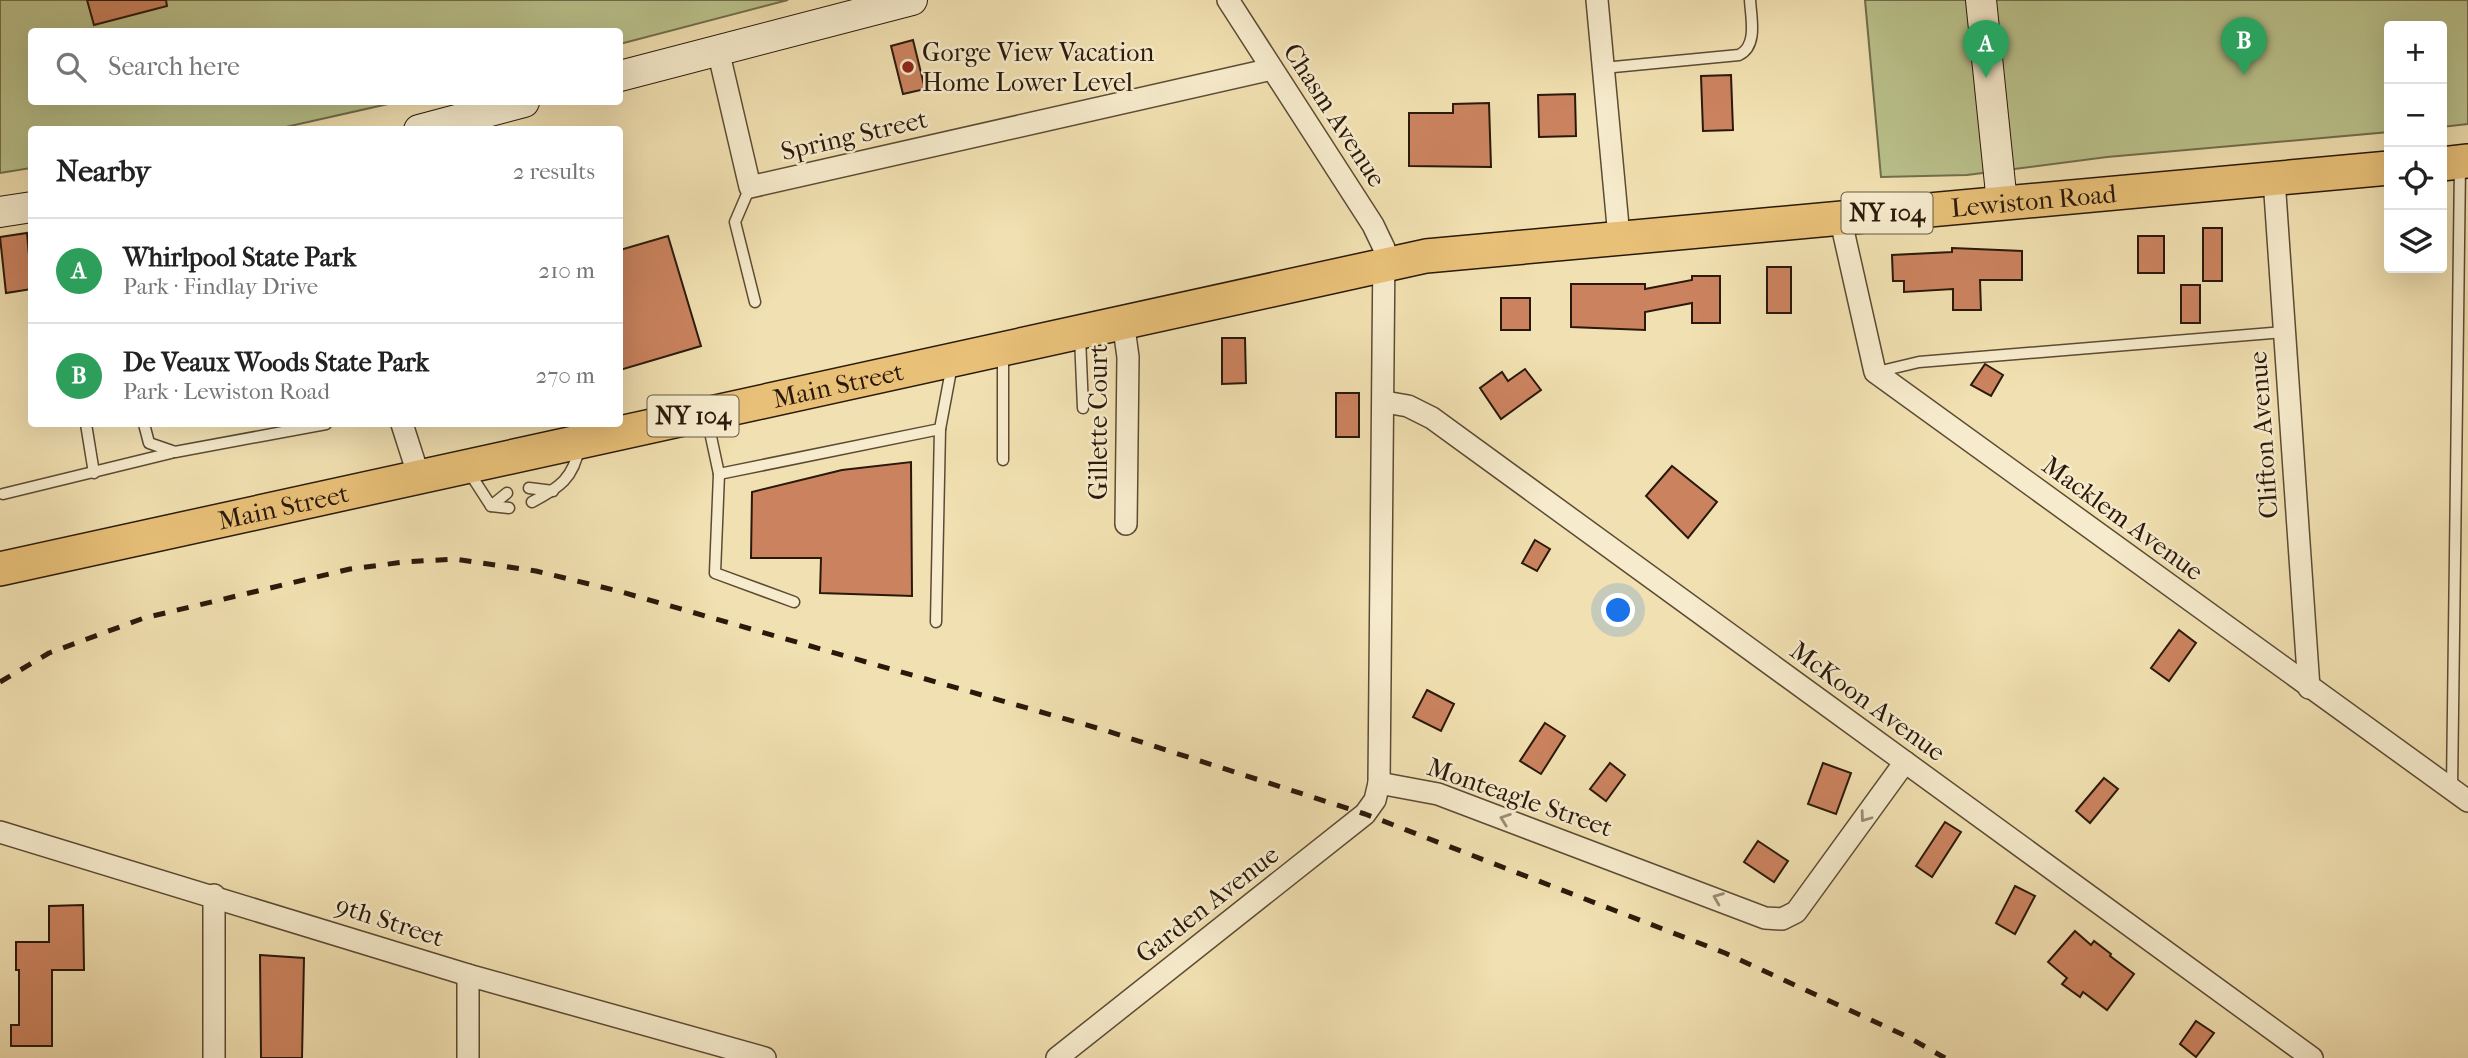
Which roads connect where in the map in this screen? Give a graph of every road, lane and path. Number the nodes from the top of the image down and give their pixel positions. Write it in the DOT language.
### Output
graph roads {
  1 [pos="912,0"];
  2 [pos="1228,0"];
  3 [pos="1597,0"];
  4 [pos="1750,0"];
  5 [pos="1981,0"];
  6 [pos="718,50"];
  7 [pos="1604,68"];
  8 [pos="1272,69"];
  9 [pos="623,75"];
  10 [pos="513,105"];
  11 [pos="434,126"];
  12 [pos="2457,162"];
  13 [pos="2384,168"];
  14 [pos="2274,179"];
  15 [pos="750,187"];
  16 [pos="2002,203"];
  17 [pos="28,208"];
  18 [pos="0,212"];
  19 [pos="1840,217"];
  20 [pos="1619,237"];
  21 [pos="1386,263"];
  22 [pos="755,302"];
  23 [pos="1123,321"];
  24 [pos="1080,330"];
  25 [pos="2284,332"];
  26 [pos="1003,347"];
  27 [pos="953,358"];
  28 [pos="1875,372"];
  29 [pos="1385,402"];
  30 [pos="1083,408"];
  31 [pos="706,413"];
  32 [pos="86,427"];
  33 [pos="145,427"];
  34 [pos="310,427"];
  35 [pos="403,427"];
  36 [pos="940,429"];
  37 [pos="580,441"];
  38 [pos="175,452"];
  39 [pos="1003,460"];
  40 [pos="466,467"];
  41 [pos="94,473"];
  42 [pos="719,474"];
  43 [pos="419,477"];
  44 [pos="529,488"];
  45 [pos="553,491"];
  46 [pos="507,493"];
  47 [pos="3,494"];
  48 [pos="532,502"];
  49 [pos="491,506"];
  50 [pos="509,508"];
  51 [pos="1126,524"];
  52 [pos="0,569"];
  53 [pos="794,603"];
  54 [pos="936,622"];
  55 [pos="2309,688"];
  56 [pos="1905,762"];
  57 [pos="1379,783"];
  58 [pos="2463,796"];
  59 [pos="0,832"];
  60 [pos="214,895"];
  61 [pos="468,975"];
  62 [pos="715,1051"];
  63 [pos="214,1058"];
  64 [pos="468,1058"];
  65 [pos="765,1058"];
  66 [pos="1057,1058"];
  67 [pos="2312,1058"];
  1 -- 6 [label="street"];
  2 -- 8 [label="street, Chasm Avenue"];
  3 -- 7 [label="street"];
  4 -- 7 [label="lane"];
  5 -- 16 [label="street"];
  6 -- 9 [label="street"];
  6 -- 15 [label="street, Spring Street"];
  7 -- 20 [label="street"];
  8 -- 15 [label="street, Spring Street"];
  8 -- 21 [label="street, Chasm Avenue"];
  10 -- 11 [label="street"];
  12 -- 58 [label="lane"];
  13 -- 14 [label="main road, Lewiston Road / NY 104"];
  14 -- 16 [label="main road, Lewiston Road / NY 104"];
  14 -- 25 [label="street, Clifton Avenue"];
  15 -- 22 [label="lane"];
  16 -- 19 [label="main road, Lewiston Road / NY 104"];
  17 -- 18 [label="street"];
  19 -- 20 [label="main road, Lewiston Road / NY 104"];
  19 -- 28 [label="street"];
  20 -- 21 [label="main road, Lewiston Road / NY 104"];
  21 -- 23 [label="main road, Main Street / NY 104"];
  21 -- 29 [label="street"];
  23 -- 24 [label="main road, Main Street / NY 104"];
  23 -- 51 [label="street, Gillette Court"];
  24 -- 26 [label="main road, Main Street / NY 104"];
  24 -- 30 [label="lane"];
  25 -- 28 [label="lane"];
  25 -- 55 [label="street, Clifton Avenue"];
  26 -- 27 [label="main road, Main Street / NY 104"];
  26 -- 39 [label="lane"];
  27 -- 31 [label="main road, Main Street / NY 104"];
  27 -- 36 [label="lane"];
  28 -- 55 [label="street, Macklem Avenue"];
  29 -- 56 [label="street, McKoon Avenue"];
  29 -- 57 [label="street"];
  31 -- 37 [label="main road, Main Street / NY 104"];
  31 -- 42 [label="lane"];
  32 -- 41 [label="lane"];
  33 -- 38 [label="lane"];
  34 -- 38 [label="lane"];
  35 -- 43 [label="street"];
  36 -- 42 [label="lane"];
  36 -- 54 [label="lane"];
  37 -- 40 [label="main road, Main Street / NY 104"];
  37 -- 45 [label="lane"];
  38 -- 41 [label="lane"];
  40 -- 43 [label="main road, Main Street / NY 104"];
  40 -- 49 [label="lane"];
  41 -- 47 [label="lane"];
  42 -- 53 [label="lane"];
  43 -- 52 [label="main road, Main Street / NY 104"];
  44 -- 45 [label="lane"];
  45 -- 48 [label="lane"];
  46 -- 49 [label="lane"];
  49 -- 50 [label="lane"];
  55 -- 58 [label="street, Macklem Avenue"];
  56 -- 57 [label="street, Monteagle Street, one-way"];
  56 -- 67 [label="street, McKoon Avenue"];
  57 -- 66 [label="street, Garden Avenue"];
  59 -- 60 [label="street, 9th Street"];
  60 -- 61 [label="street, 9th Street"];
  60 -- 63 [label="street"];
  61 -- 62 [label="street, 9th Street"];
  61 -- 64 [label="street"];
  62 -- 65 [label="street, 9th Street"];
}
